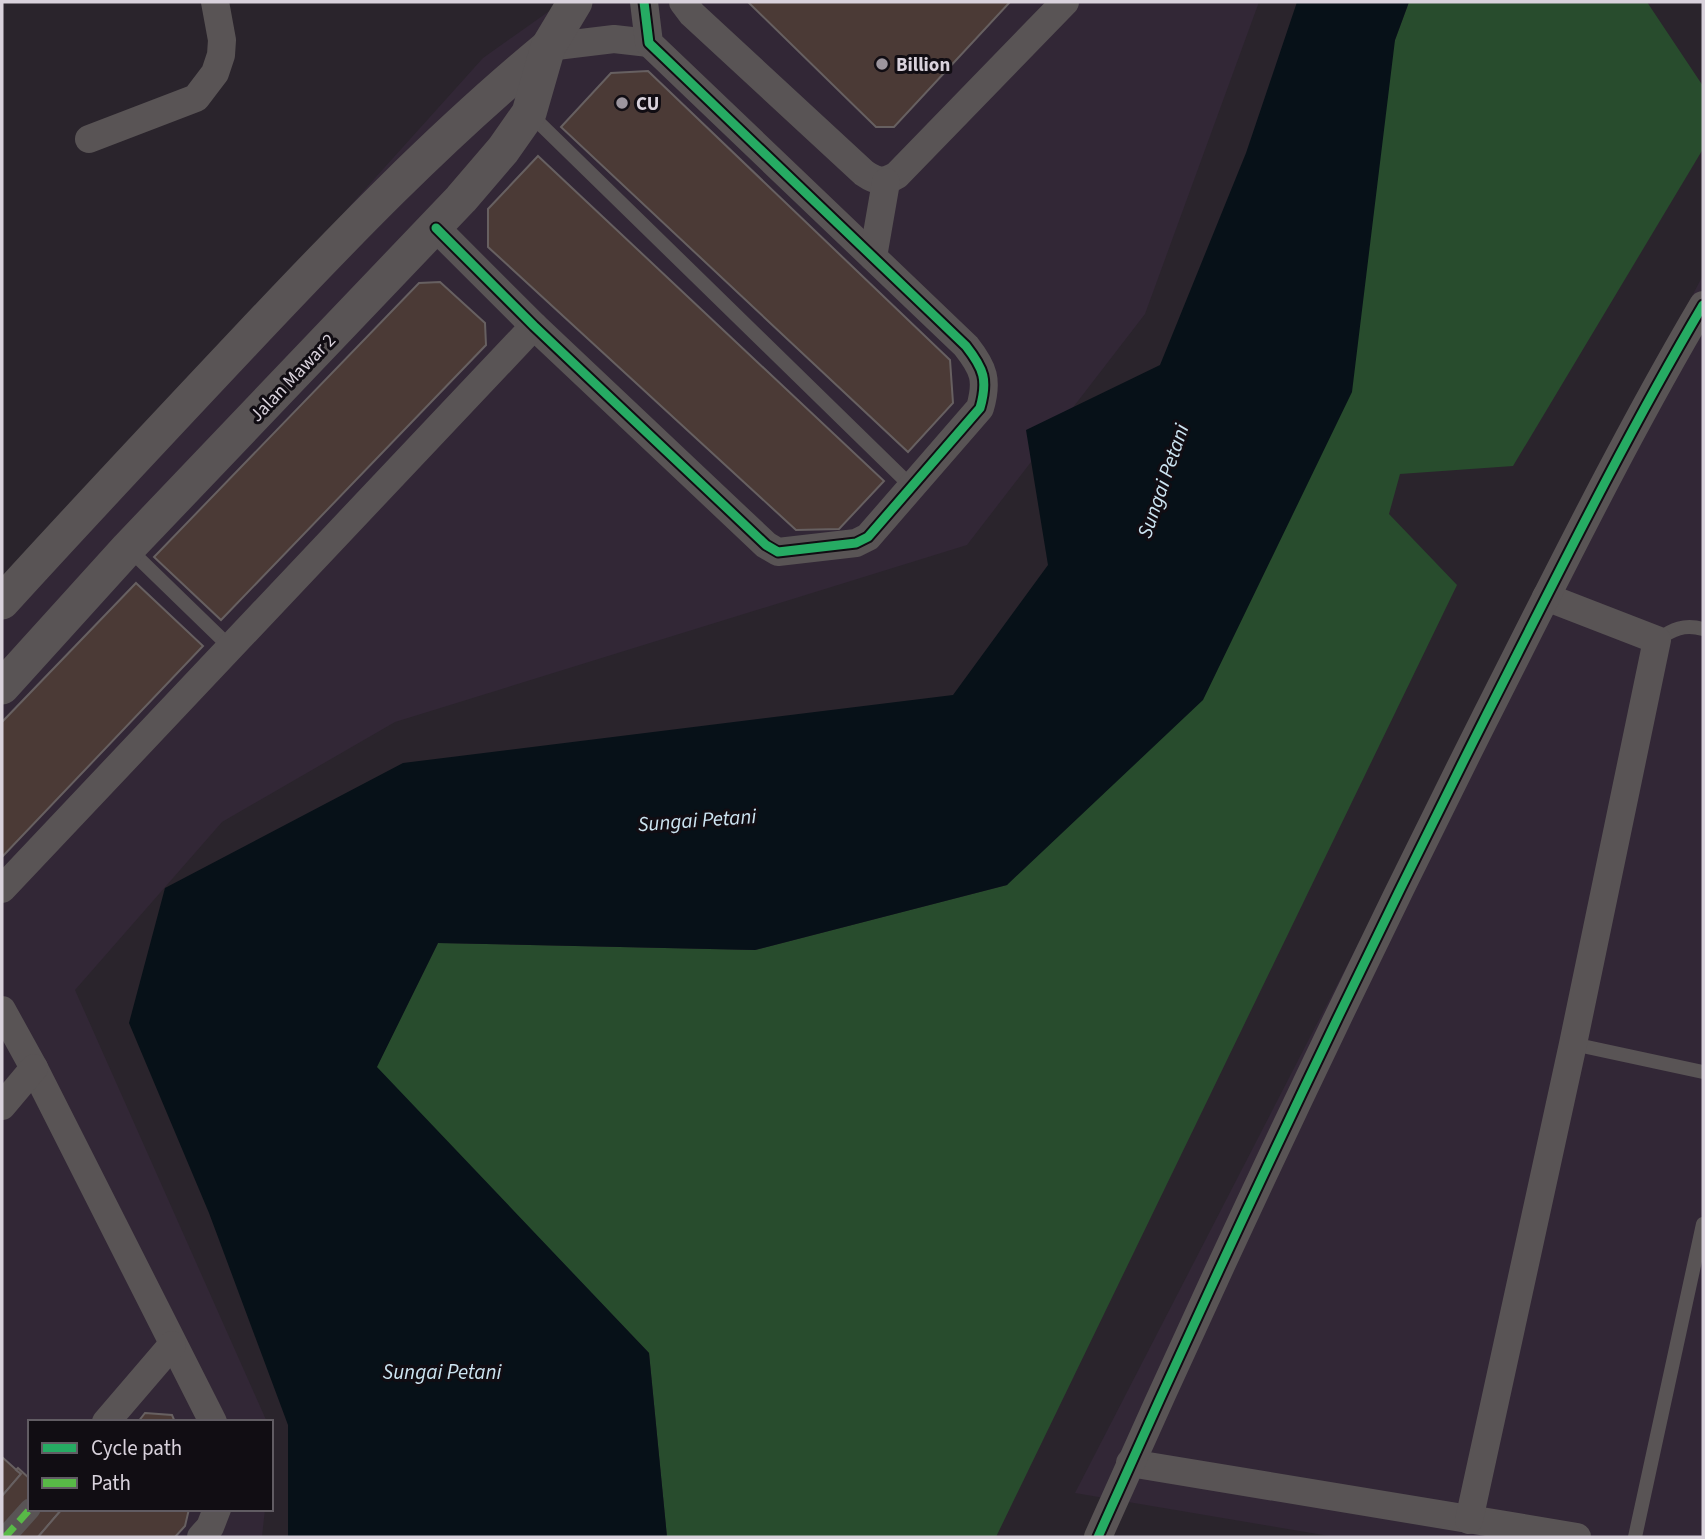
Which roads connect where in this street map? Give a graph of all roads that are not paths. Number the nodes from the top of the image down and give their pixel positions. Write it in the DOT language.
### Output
graph roads {
  1 [pos="215,2"];
  2 [pos="575,2"];
  3 [pos="644,2"];
  4 [pos="683,2"];
  5 [pos="1065,2"];
  6 [pos="649,43"];
  7 [pos="548,47"];
  8 [pos="529,113"];
  9 [pos="89,139"];
  10 [pos="886,181"];
  11 [pos="436,228"];
  12 [pos="873,257"];
  13 [pos="1703,305"];
  14 [pos="534,327"];
  15 [pos="912,487"];
  16 [pos="128,548"];
  17 [pos="1546,597"];
  18 [pos="2,602"];
  19 [pos="1703,629"];
  20 [pos="1657,640"];
  21 [pos="231,649"];
  22 [pos="2,687"];
  23 [pos="2,889"];
  24 [pos="2,1010"];
  25 [pos="1573,1044"];
  26 [pos="34,1068"];
  27 [pos="1703,1072"];
  28 [pos="2,1106"];
  29 [pos="1703,1224"];
  30 [pos="173,1345"];
  31 [pos="108,1420"];
  32 [pos="212,1420"];
  33 [pos="1130,1464"];
  34 [pos="28,1511"];
  35 [pos="216,1511"];
  36 [pos="1469,1520"];
  37 [pos="5,1537"];
  38 [pos="201,1537"];
  39 [pos="1098,1537"];
  40 [pos="1577,1537"];
  41 [pos="1636,1537"];
  1 -- 9 [label="street"];
  2 -- 7 [label="street, Jalan Mawar 2"];
  3 -- 6 [label="street"];
  4 -- 10 [label="street"];
  5 -- 10 [label="street"];
  6 -- 7 [label="street"];
  6 -- 12 [label="street"];
  7 -- 8 [label="street, Jalan Mawar 2"];
  7 -- 18 [label="street, Jalan Mawar 2"];
  8 -- 11 [label="street, Jalan Mawar 2"];
  8 -- 15 [label="lane"];
  10 -- 12 [label="street"];
  11 -- 14 [label="street"];
  11 -- 16 [label="street, Jalan Mawar 2"];
  12 -- 15 [label="street"];
  13 -- 17 [label="street"];
  14 -- 15 [label="street"];
  14 -- 21 [label="street"];
  16 -- 21 [label="lane"];
  16 -- 22 [label="street, Jalan Mawar 2"];
  17 -- 20 [label="street"];
  17 -- 33 [label="street"];
  19 -- 20 [label="lane"];
  20 -- 25 [label="street"];
  21 -- 23 [label="street"];
  24 -- 26 [label="street"];
  25 -- 27 [label="lane"];
  25 -- 36 [label="street"];
  26 -- 28 [label="street"];
  26 -- 30 [label="street"];
  29 -- 41 [label="lane"];
  30 -- 31 [label="street"];
  30 -- 32 [label="street"];
  33 -- 36 [label="street"];
  33 -- 39 [label="street"];
  34 -- 37 [label="street"];
  35 -- 38 [label="street"];
  36 -- 40 [label="street"];
}
